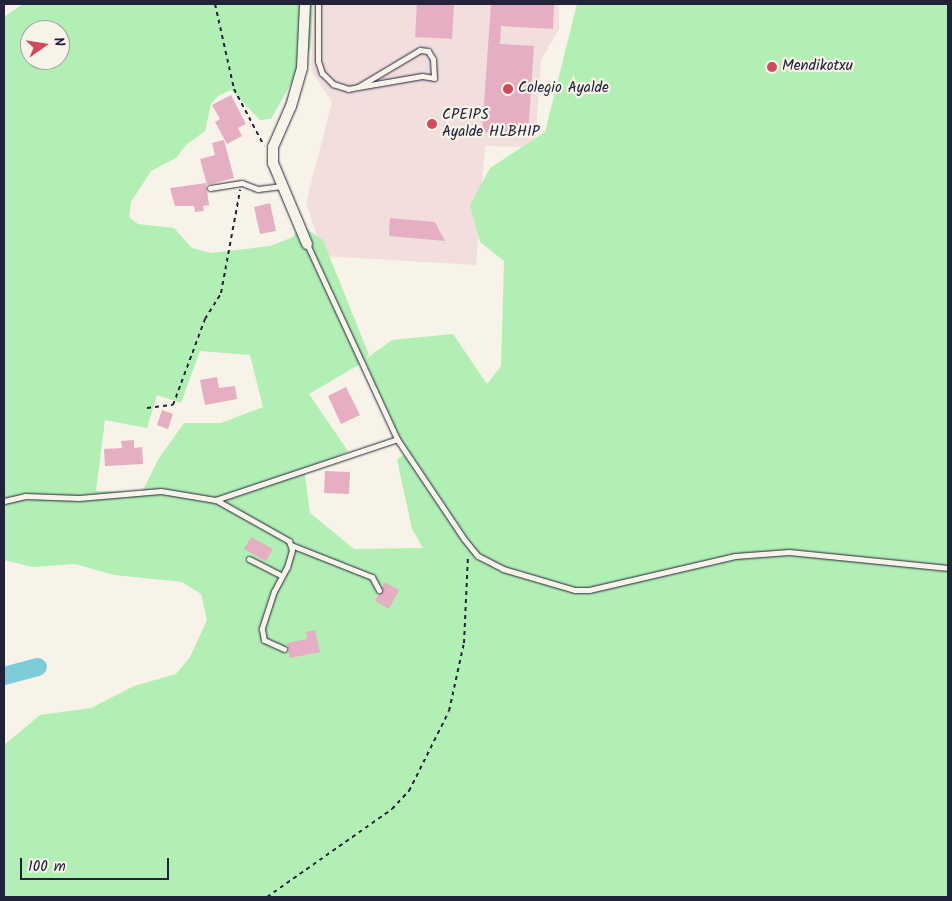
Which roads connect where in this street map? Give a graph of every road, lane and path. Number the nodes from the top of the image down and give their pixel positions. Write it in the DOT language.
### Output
graph roads {
  1 [pos="215,4"];
  2 [pos="305,4"];
  3 [pos="318,4"];
  4 [pos="358,87"];
  5 [pos="264,147"];
  6 [pos="242,183"];
  7 [pos="282,186"];
  8 [pos="210,188"];
  9 [pos="307,244"];
  10 [pos="147,408"];
  11 [pos="397,439"];
  12 [pos="4,500"];
  13 [pos="215,500"];
  14 [pos="467,543"];
  15 [pos="291,545"];
  16 [pos="249,559"];
  17 [pos="948,568"];
  18 [pos="282,576"];
  19 [pos="380,590"];
  20 [pos="284,649"];
  21 [pos="266,897"];
  1 -- 5 [label="path"];
  2 -- 7 [label="street"];
  3 -- 4 [label="lane"];
  4 -- 4 [label="lane"];
  6 -- 7 [label="lane"];
  6 -- 8 [label="lane"];
  6 -- 10 [label="path"];
  7 -- 9 [label="street"];
  9 -- 11 [label="lane"];
  11 -- 13 [label="lane"];
  11 -- 14 [label="lane"];
  12 -- 13 [label="lane"];
  13 -- 15 [label="lane"];
  14 -- 17 [label="lane"];
  14 -- 21 [label="path"];
  15 -- 18 [label="lane"];
  15 -- 19 [label="lane"];
  16 -- 18 [label="lane"];
  18 -- 20 [label="lane"];
}
